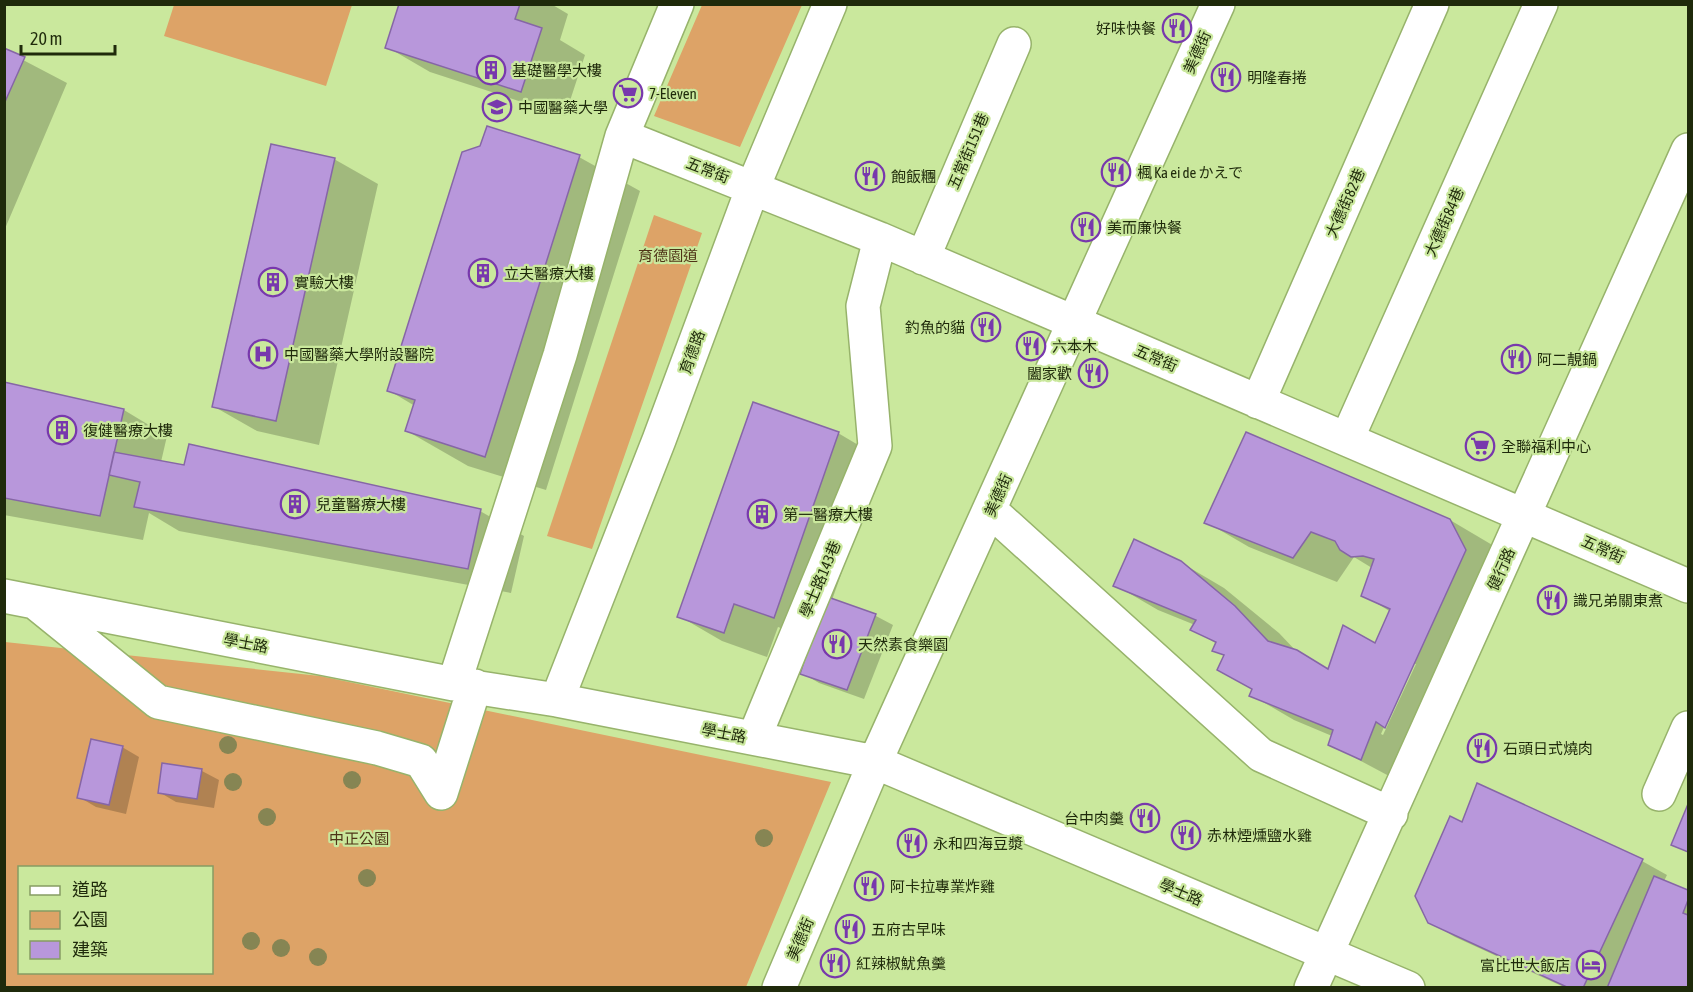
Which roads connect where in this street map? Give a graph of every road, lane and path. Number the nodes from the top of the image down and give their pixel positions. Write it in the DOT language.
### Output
graph roads {
  1 [pos="677,4"];
  2 [pos="830,4"];
  3 [pos="1218,4"];
  4 [pos="1432,4"];
  5 [pos="1541,4"];
  6 [pos="1014,44"];
  7 [pos="622,136"];
  8 [pos="1689,150"];
  9 [pos="1681,186"];
  10 [pos="753,187"];
  11 [pos="880,239"];
  12 [pos="923,258"];
  13 [pos="1074,323"];
  14 [pos="1258,402"];
  15 [pos="1347,439"];
  16 [pos="991,511"];
  17 [pos="1525,514"];
  18 [pos="1689,586"];
  19 [pos="19,599"];
  20 [pos="464,685"];
  21 [pos="557,700"];
  22 [pos="1689,728"];
  23 [pos="754,738"];
  24 [pos="875,762"];
  25 [pos="1659,794"];
  26 [pos="1391,814"];
  27 [pos="1327,953"];
  28 [pos="779,987"];
  29 [pos="1311,987"];
  30 [pos="1408,987"];
  1 -- 7 [label="street"];
  2 -- 10 [label="street, 育德路"];
  3 -- 13 [label="street, 美德街"];
  4 -- 14 [label="street, 大德街82巷"];
  5 -- 15 [label="street, 大德街84巷"];
  6 -- 12 [label="street, 五常街151巷"];
  7 -- 10 [label="street, 五常街"];
  7 -- 20 [label="street"];
  8 -- 9 [label="street, 健行路"];
  9 -- 17 [label="street, 健行路"];
  10 -- 11 [label="street, 五常街"];
  10 -- 21 [label="street, 育德路"];
  11 -- 12 [label="street, 五常街"];
  11 -- 23 [label="street, 學士路143巷"];
  12 -- 13 [label="street, 五常街"];
  13 -- 14 [label="street, 五常街"];
  13 -- 16 [label="street, 美德街"];
  14 -- 15 [label="street, 五常街"];
  15 -- 17 [label="street, 五常街"];
  16 -- 24 [label="street, 美德街"];
  16 -- 26 [label="street"];
  17 -- 18 [label="street, 五常街"];
  17 -- 26 [label="street, 健行路"];
  19 -- 20 [label="street, 學士路"];
  19 -- 20 [label="street"];
  20 -- 21 [label="street, 學士路"];
  21 -- 23 [label="street, 學士路"];
  22 -- 25 [label="street"];
  23 -- 24 [label="street, 學士路"];
  24 -- 27 [label="street, 學士路"];
  24 -- 28 [label="street, 美德街"];
  26 -- 27 [label="street, 健行路"];
  27 -- 29 [label="street, 健行路"];
  27 -- 30 [label="street, 學士路"];
}
